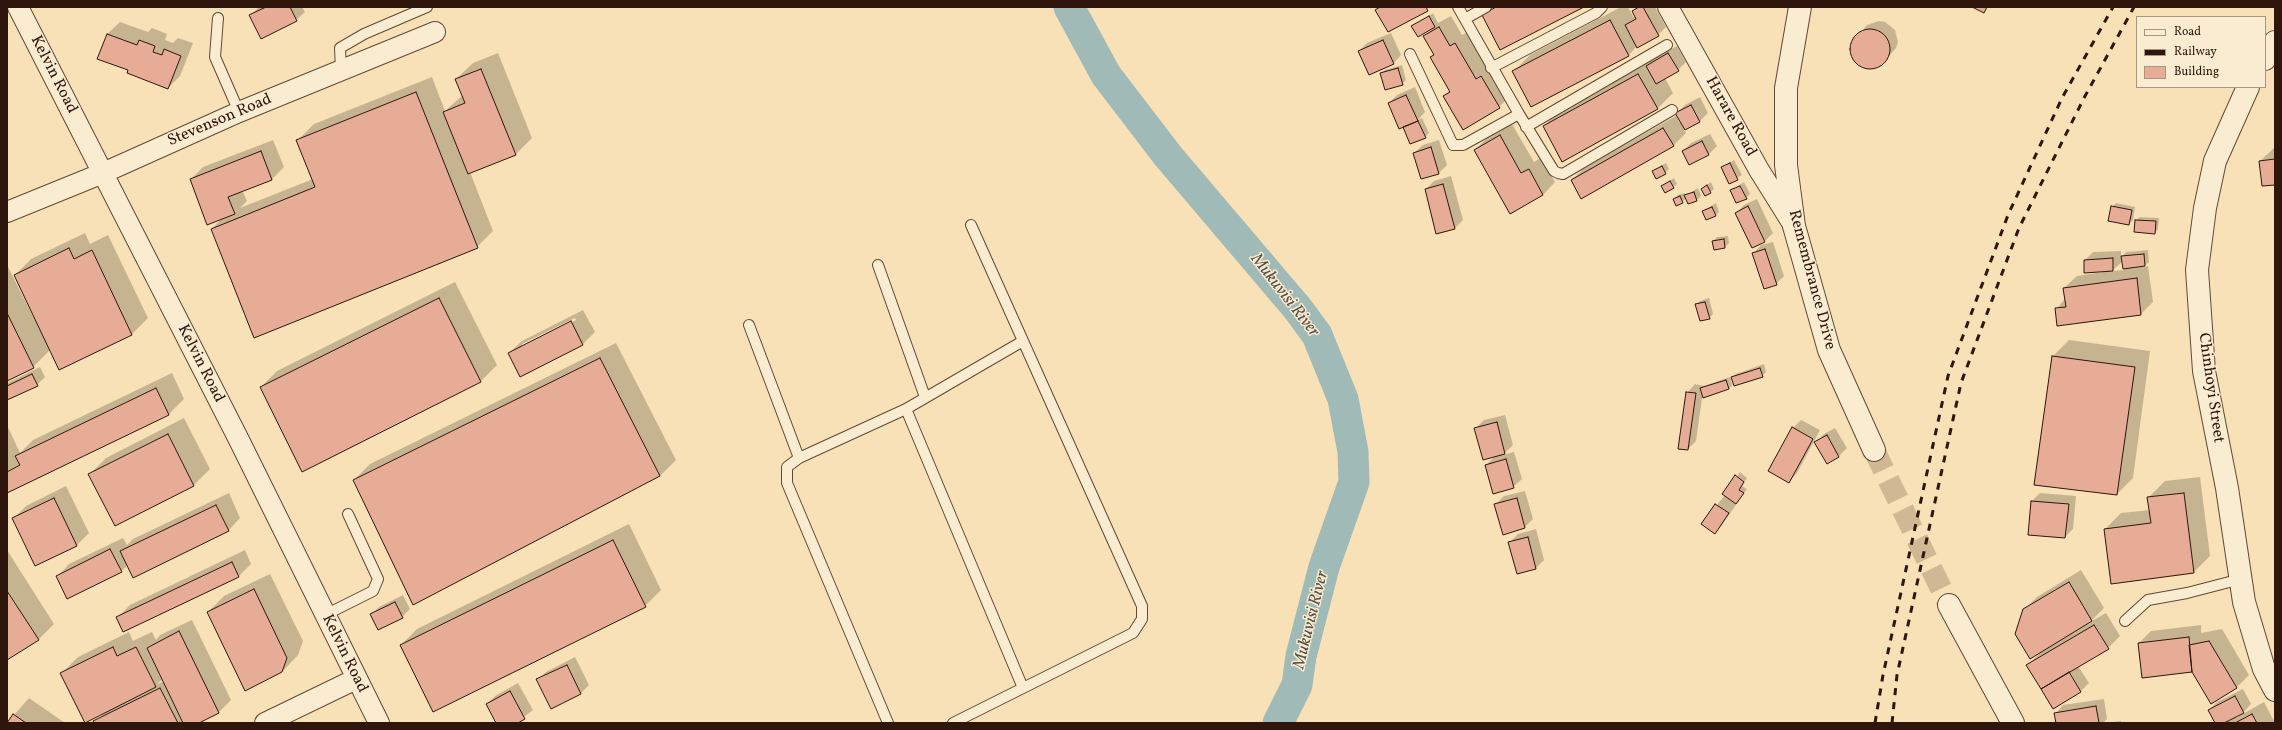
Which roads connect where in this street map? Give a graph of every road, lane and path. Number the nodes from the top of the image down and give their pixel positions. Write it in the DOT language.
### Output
graph roads {
  1 [pos="18,7"];
  2 [pos="427,7"];
  3 [pos="1458,7"];
  4 [pos="1486,7"];
  5 [pos="1602,7"];
  6 [pos="1668,7"];
  7 [pos="1800,7"];
  8 [pos="218,18"];
  9 [pos="1465,19"];
  10 [pos="435,32"];
  11 [pos="2275,42"];
  12 [pos="1666,45"];
  13 [pos="1410,54"];
  14 [pos="2266,57"];
  15 [pos="1491,68"];
  16 [pos="341,70"];
  17 [pos="2248,88"];
  18 [pos="1672,110"];
  19 [pos="239,112"];
  20 [pos="1518,114"];
  21 [pos="1526,127"];
  22 [pos="103,173"];
  23 [pos="7,212"];
  24 [pos="971,225"];
  25 [pos="1794,226"];
  26 [pos="878,265"];
  27 [pos="750,325"];
  28 [pos="1023,341"];
  29 [pos="925,397"];
  30 [pos="906,409"];
  31 [pos="1874,450"];
  32 [pos="799,458"];
  33 [pos="348,514"];
  34 [pos="2241,579"];
  35 [pos="1949,605"];
  36 [pos="325,615"];
  37 [pos="2125,621"];
  38 [pos="356,679"];
  39 [pos="1023,688"];
  40 [pos="2275,690"];
  41 [pos="265,723"];
  42 [pos="379,723"];
  43 [pos="888,723"];
  44 [pos="953,723"];
  45 [pos="2013,723"];
  1 -- 22 [label="street, Kelvin Road"];
  2 -- 16 [label="lane"];
  3 -- 9 [label="lane"];
  4 -- 9 [label="lane"];
  5 -- 15 [label="lane"];
  6 -- 25 [label="street, Harare Road"];
  7 -- 25 [label="street, Remembrance Drive"];
  8 -- 19 [label="lane"];
  9 -- 15 [label="lane"];
  10 -- 16 [label="street, Stevenson Road"];
  11 -- 14 [label="street"];
  12 -- 21 [label="lane"];
  13 -- 20 [label="lane"];
  15 -- 20 [label="lane"];
  16 -- 19 [label="street, Stevenson Road"];
  17 -- 34 [label="street, Chinhoyi Street"];
  18 -- 21 [label="lane"];
  19 -- 22 [label="street, Stevenson Road"];
  20 -- 21 [label="lane"];
  22 -- 23 [label="street, Stevenson Road"];
  22 -- 36 [label="street, Kelvin Road"];
  24 -- 28 [label="lane"];
  25 -- 31 [label="street, Remembrance Drive"];
  26 -- 29 [label="lane"];
  27 -- 32 [label="lane"];
  28 -- 29 [label="lane"];
  28 -- 39 [label="lane"];
  29 -- 30 [label="lane"];
  30 -- 32 [label="lane"];
  30 -- 39 [label="lane"];
  32 -- 43 [label="lane"];
  33 -- 36 [label="lane"];
  34 -- 37 [label="lane"];
  34 -- 40 [label="street, Chinhoyi Street"];
  35 -- 45 [label="street"];
  36 -- 38 [label="street, Kelvin Road"];
  38 -- 41 [label="street"];
  38 -- 42 [label="street, Kelvin Road"];
  39 -- 44 [label="lane"];
}
